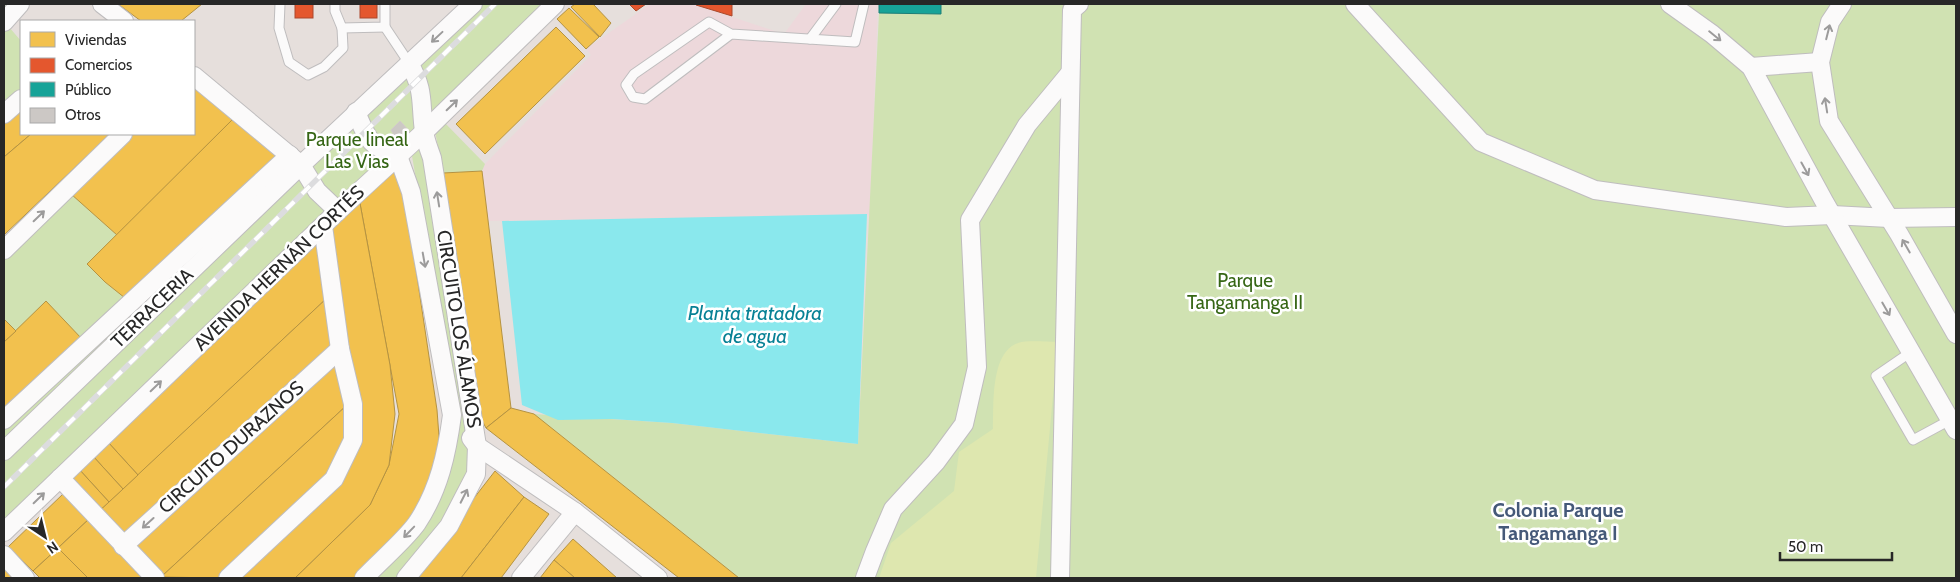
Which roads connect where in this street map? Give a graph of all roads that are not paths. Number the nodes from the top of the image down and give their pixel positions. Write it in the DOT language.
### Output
graph roads {
  1 [pos="20,4"];
  2 [pos="102,4"];
  3 [pos="280,4"];
  4 [pos="335,4"];
  5 [pos="385,4"];
  6 [pos="473,4"];
  7 [pos="555,4"];
  8 [pos="836,4"];
  9 [pos="864,4"];
  10 [pos="1079,4"];
  11 [pos="1355,4"];
  12 [pos="1842,4"];
  13 [pos="1674,5"];
  14 [pos="116,19"];
  15 [pos="4,22"];
  16 [pos="385,27"];
  17 [pos="342,28"];
  18 [pos="731,34"];
  19 [pos="810,39"];
  20 [pos="1820,62"];
  21 [pos="409,63"];
  22 [pos="1750,66"];
  23 [pos="1070,73"];
  24 [pos="195,77"];
  25 [pos="20,100"];
  26 [pos="356,112"];
  27 [pos="4,114"];
  28 [pos="424,132"];
  29 [pos="122,135"];
  30 [pos="398,156"];
  31 [pos="296,160"];
  32 [pos="338,211"];
  33 [pos="1832,215"];
  34 [pos="1889,218"];
  35 [pos="1956,218"];
  36 [pos="323,226"];
  37 [pos="4,250"];
  38 [pos="1956,334"];
  39 [pos="340,349"];
  40 [pos="1911,352"];
  41 [pos="452,415"];
  42 [pos="4,420"];
  43 [pos="1953,425"];
  44 [pos="477,446"];
  45 [pos="4,451"];
  46 [pos="60,478"];
  47 [pos="423,512"];
  48 [pos="575,512"];
  49 [pos="449,526"];
  50 [pos="4,532"];
  51 [pos="123,546"];
  52 [pos="4,555"];
  53 [pos="649,576"];
  54 [pos="25,578"];
  55 [pos="155,578"];
  56 [pos="228,578"];
  57 [pos="364,578"];
  58 [pos="406,578"];
  59 [pos="521,578"];
  60 [pos="866,578"];
  61 [pos="1060,578"];
  1 -- 15 [label="street"];
  2 -- 14 [label="street"];
  3 -- 17 [label="lane"];
  4 -- 17 [label="lane"];
  5 -- 16 [label="lane"];
  6 -- 21 [label="street, one-way"];
  28 -- 7 [label="street, AVENIDA HERNÁN CORTÉS, one-way"];
  8 -- 19 [label="lane"];
  9 -- 19 [label="lane"];
  10 -- 23 [label="street"];
  11 -- 33 [label="street"];
  20 -- 12 [label="street, one-way"];
  13 -- 22 [label="street, one-way"];
  16 -- 17 [label="lane"];
  16 -- 21 [label="lane"];
  18 -- 18 [label="lane"];
  18 -- 19 [label="lane"];
  20 -- 22 [label="street"];
  34 -- 20 [label="street, one-way"];
  21 -- 26 [label="street"];
  21 -- 28 [label="street, CIRCUITO LOS ÁLAMOS"];
  22 -- 33 [label="street, one-way"];
  23 -- 60 [label="street"];
  23 -- 61 [label="street"];
  24 -- 31 [label="street"];
  25 -- 27 [label="street"];
  26 -- 30 [label="street"];
  26 -- 31 [label="street"];
  28 -- 30 [label="street, AVENIDA HERNÁN CORTÉS"];
  44 -- 28 [label="street, CIRCUITO LOS ÁLAMOS, one-way"];
  37 -- 29 [label="street, one-way"];
  30 -- 32 [label="street, AVENIDA HERNÁN CORTÉS"];
  30 -- 41 [label="street, CIRCUITO LOS ÁLAMOS, one-way"];
  31 -- 32 [label="street"];
  31 -- 42 [label="street"];
  31 -- 45 [label="street, TERRACERIA"];
  32 -- 36 [label="street, AVENIDA HERNÁN CORTÉS"];
  33 -- 34 [label="street"];
  33 -- 40 [label="street, one-way"];
  34 -- 35 [label="street"];
  38 -- 34 [label="street, one-way"];
  36 -- 39 [label="street"];
  46 -- 36 [label="street, AVENIDA HERNÁN CORTÉS, one-way"];
  39 -- 51 [label="street, CIRCUITO DURAZNOS, one-way"];
  39 -- 56 [label="street"];
  40 -- 43 [label="street"];
  40 -- 43 [label="lane"];
  41 -- 44 [label="street"];
  41 -- 47 [label="street, CIRCUITO LOS ÁLAMOS"];
  44 -- 48 [label="street"];
  49 -- 44 [label="street, CIRCUITO LOS ÁLAMOS, one-way"];
  50 -- 46 [label="street, AVENIDA HERNÁN CORTÉS, one-way"];
  46 -- 51 [label="street"];
  47 -- 49 [label="street"];
  47 -- 57 [label="street, CIRCUITO LOS ÁLAMOS, one-way"];
  48 -- 53 [label="street"];
  48 -- 59 [label="street"];
  49 -- 58 [label="street, CIRCUITO LOS ÁLAMOS"];
  51 -- 55 [label="street"];
  52 -- 54 [label="street"];
}
